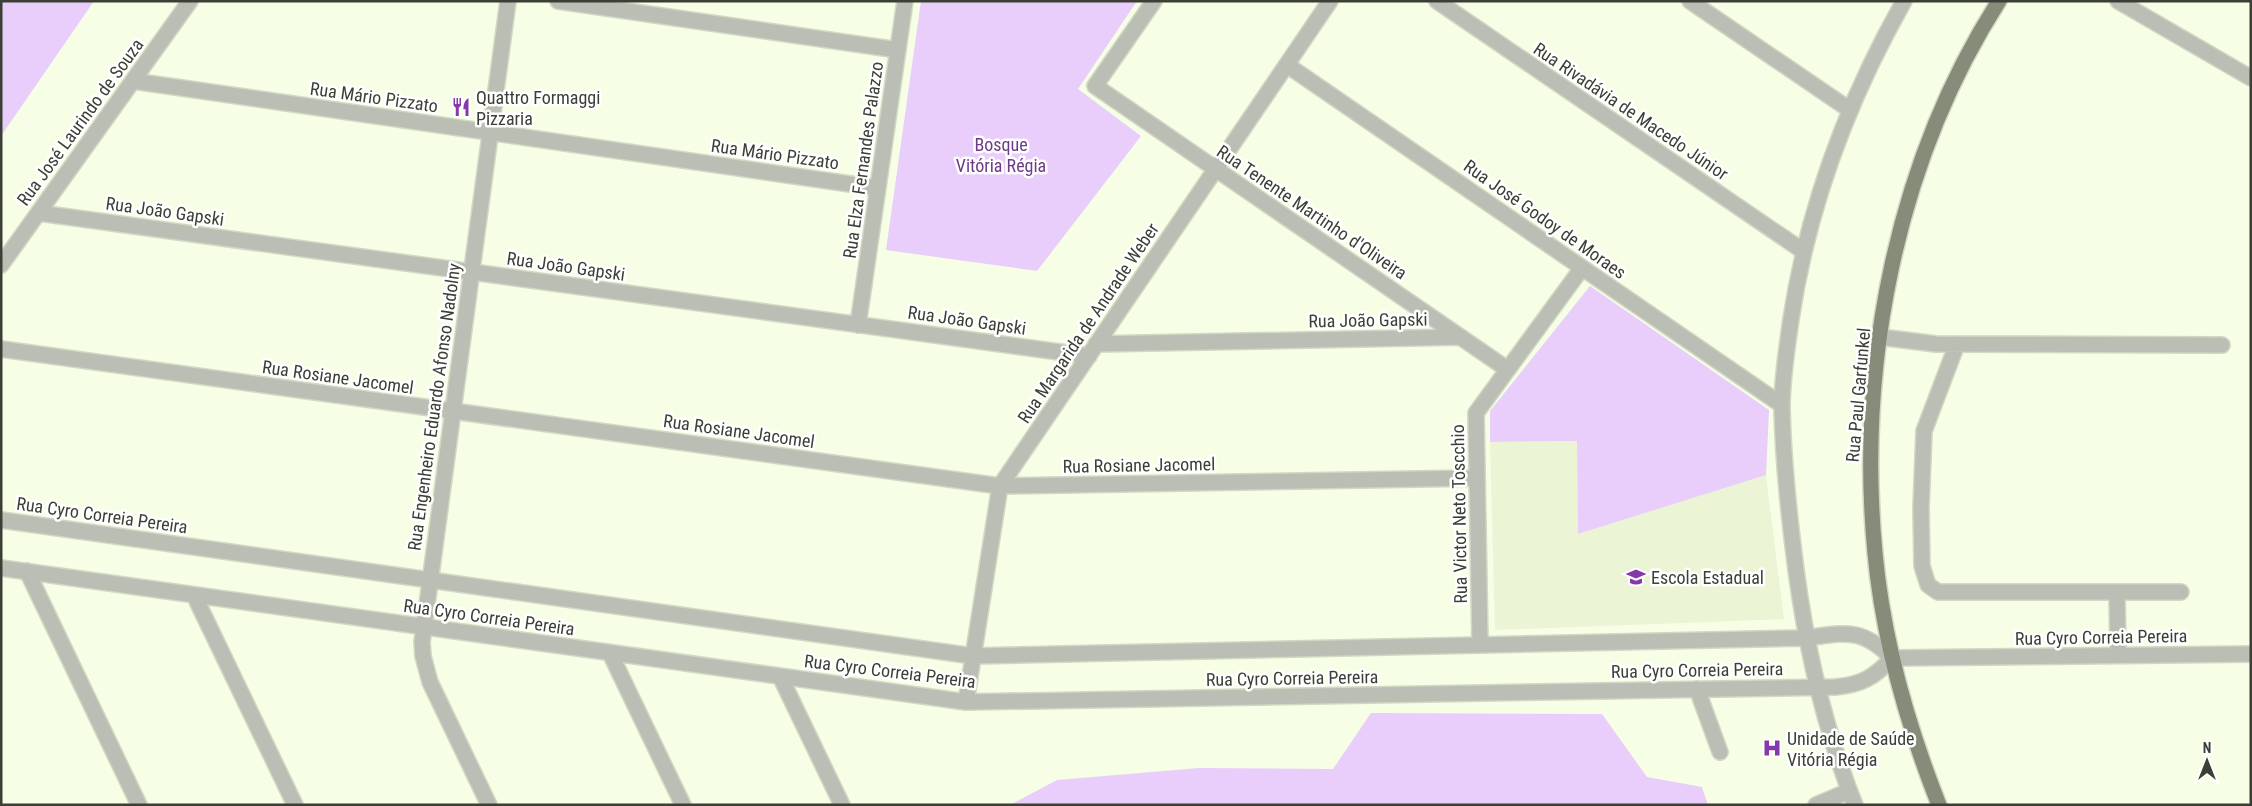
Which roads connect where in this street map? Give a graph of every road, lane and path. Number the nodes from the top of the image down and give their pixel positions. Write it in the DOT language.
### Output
graph roads {
  1 [pos="190,1"];
  2 [pos="508,1"];
  3 [pos="558,1"];
  4 [pos="905,1"];
  5 [pos="1154,1"];
  6 [pos="1330,1"];
  7 [pos="1437,1"];
  8 [pos="1690,1"];
  9 [pos="1904,1"];
  10 [pos="1999,1"];
  11 [pos="2118,1"];
  12 [pos="898,50"];
  13 [pos="1287,65"];
  14 [pos="2251,78"];
  15 [pos="133,81"];
  16 [pos="1850,110"];
  17 [pos="490,132"];
  18 [pos="1216,169"];
  19 [pos="878,188"];
  20 [pos="39,213"];
  21 [pos="1803,251"];
  22 [pos="1,265"];
  23 [pos="1582,268"];
  24 [pos="471,272"];
  25 [pos="858,325"];
  26 [pos="1461,337"];
  27 [pos="1880,337"];
  28 [pos="1957,344"];
  29 [pos="2222,345"];
  30 [pos="1,349"];
  31 [pos="1093,350"];
  32 [pos="1508,369"];
  33 [pos="1782,405"];
  34 [pos="453,411"];
  35 [pos="1477,478"];
  36 [pos="1000,486"];
  37 [pos="1,520"];
  38 [pos="1,568"];
  39 [pos="27,571"];
  40 [pos="430,580"];
  41 [pos="2117,592"];
  42 [pos="2181,592"];
  43 [pos="194,595"];
  44 [pos="424,627"];
  45 [pos="1805,638"];
  46 [pos="1480,645"];
  47 [pos="610,653"];
  48 [pos="2251,654"];
  49 [pos="2118,655"];
  50 [pos="973,656"];
  51 [pos="1892,658"];
  52 [pos="780,676"];
  53 [pos="1816,687"];
  54 [pos="1697,689"];
  55 [pos="966,702"];
  56 [pos="1720,752"];
  57 [pos="1852,798"];
  58 [pos="139,805"];
  59 [pos="295,805"];
  60 [pos="489,805"];
  61 [pos="683,805"];
  62 [pos="842,805"];
  63 [pos="1816,805"];
  64 [pos="1939,805"];
  1 -- 15 [label="street, Rua José Laurindo de Souza"];
  2 -- 17 [label="street, Rua Engenheiro Eduardo Afonso Nadolny"];
  3 -- 12 [label="street"];
  4 -- 12 [label="street, Rua Elza Fernandes Palazzo"];
  5 -- 18 [label="street, Rua Tenente Martinho d'Oliveira"];
  6 -- 13 [label="street, Rua Margarida de Andrade Weber"];
  7 -- 21 [label="street, Rua Rivadávia de Macedo Júnior"];
  8 -- 16 [label="street"];
  9 -- 16 [label="street"];
  10 -- 27 [label="main road, Rua Paul Garfunkel"];
  11 -- 14 [label="street"];
  12 -- 19 [label="street, Rua Elza Fernandes Palazzo"];
  13 -- 18 [label="street, Rua Margarida de Andrade Weber"];
  13 -- 23 [label="street, Rua José Godoy de Moraes"];
  15 -- 17 [label="street, Rua Mário Pizzato"];
  15 -- 20 [label="street, Rua José Laurindo de Souza"];
  16 -- 21 [label="street"];
  17 -- 19 [label="street, Rua Mário Pizzato"];
  17 -- 24 [label="street, Rua Engenheiro Eduardo Afonso Nadolny"];
  18 -- 26 [label="street, Rua Tenente Martinho d'Oliveira"];
  18 -- 31 [label="street, Rua Margarida de Andrade Weber"];
  19 -- 25 [label="street, Rua Elza Fernandes Palazzo"];
  20 -- 22 [label="street, Rua José Laurindo de Souza"];
  20 -- 24 [label="street, Rua João Gapski"];
  21 -- 33 [label="street"];
  23 -- 32 [label="street, Rua Victor Neto Toscchio"];
  23 -- 33 [label="street, Rua José Godoy de Moraes"];
  24 -- 25 [label="street, Rua João Gapski"];
  24 -- 34 [label="street, Rua Engenheiro Eduardo Afonso Nadolny"];
  25 -- 31 [label="street, Rua João Gapski"];
  26 -- 31 [label="street, Rua João Gapski"];
  26 -- 32 [label="street, Rua Tenente Martinho d'Oliveira"];
  27 -- 28 [label="street"];
  27 -- 51 [label="main road, Rua Paul Garfunkel"];
  28 -- 29 [label="street"];
  28 -- 41 [label="street"];
  30 -- 34 [label="street, Rua Rosiane Jacomel"];
  31 -- 36 [label="street, Rua Margarida de Andrade Weber"];
  32 -- 35 [label="street, Rua Victor Neto Toscchio"];
  33 -- 45 [label="street"];
  34 -- 36 [label="street, Rua Rosiane Jacomel"];
  34 -- 40 [label="street, Rua Engenheiro Eduardo Afonso Nadolny"];
  35 -- 36 [label="street, Rua Rosiane Jacomel"];
  35 -- 46 [label="street, Rua Victor Neto Toscchio"];
  36 -- 50 [label="street, Rua Margarida de Andrade Weber"];
  37 -- 40 [label="street, Rua Cyro Correia Pereira"];
  38 -- 39 [label="street, Rua Cyro Correia Pereira"];
  39 -- 43 [label="street, Rua Cyro Correia Pereira"];
  39 -- 58 [label="street"];
  40 -- 44 [label="street, Rua Engenheiro Eduardo Afonso Nadolny"];
  40 -- 50 [label="street, Rua Cyro Correia Pereira"];
  41 -- 42 [label="street"];
  41 -- 49 [label="street"];
  43 -- 44 [label="street, Rua Cyro Correia Pereira"];
  43 -- 59 [label="street"];
  44 -- 47 [label="street, Rua Cyro Correia Pereira"];
  44 -- 60 [label="street, Rua Engenheiro Eduardo Afonso Nadolny"];
  45 -- 46 [label="street, Rua Cyro Correia Pereira"];
  45 -- 51 [label="street, Rua Cyro Correia Pereira"];
  45 -- 53 [label="street"];
  46 -- 50 [label="street, Rua Cyro Correia Pereira"];
  47 -- 52 [label="street, Rua Cyro Correia Pereira"];
  47 -- 61 [label="street"];
  48 -- 49 [label="street, Rua Cyro Correia Pereira"];
  49 -- 51 [label="street, Rua Cyro Correia Pereira"];
  50 -- 55 [label="street, Rua Margarida de Andrade Weber"];
  51 -- 53 [label="street, Rua Cyro Correia Pereira"];
  51 -- 64 [label="main road, Rua Paul Garfunkel"];
  52 -- 55 [label="street, Rua Cyro Correia Pereira"];
  52 -- 62 [label="street"];
  53 -- 54 [label="street, Rua Cyro Correia Pereira"];
  53 -- 57 [label="street"];
  54 -- 55 [label="street, Rua Cyro Correia Pereira"];
  54 -- 56 [label="street"];
  57 -- 63 [label="street"];
}
